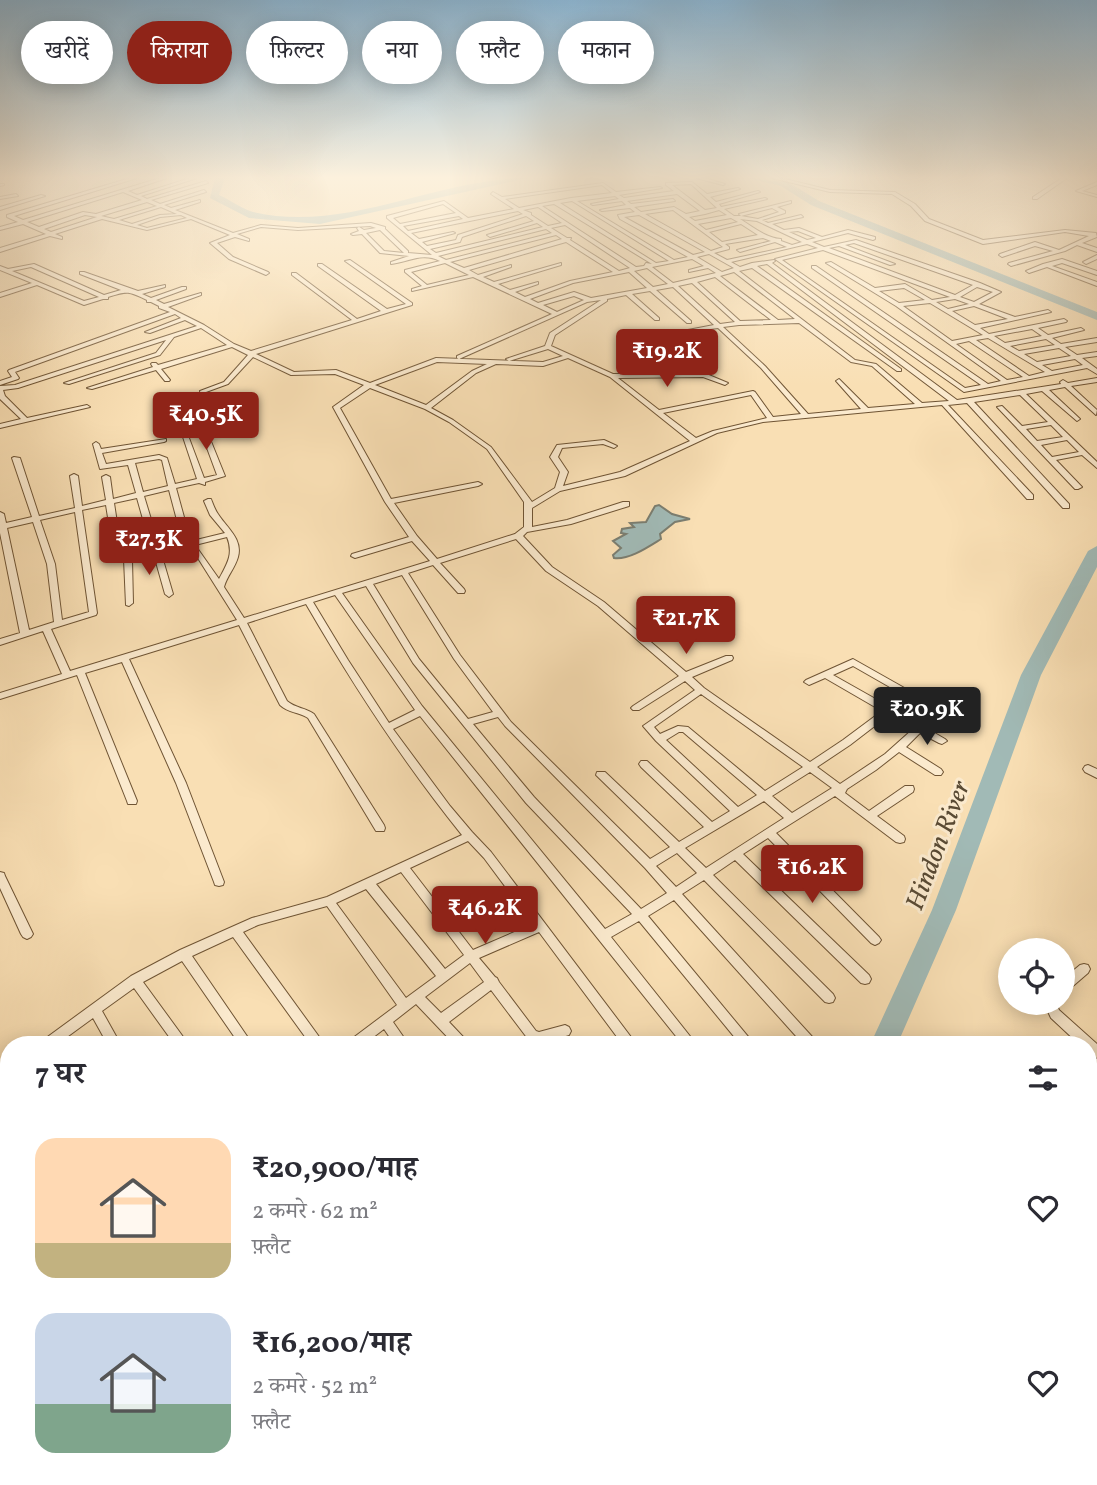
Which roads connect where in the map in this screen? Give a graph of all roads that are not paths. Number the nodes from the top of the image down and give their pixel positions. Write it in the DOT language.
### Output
graph roads {
  1 [pos="217,247"];
  2 [pos="377,247"];
  3 [pos="400,247"];
  4 [pos="429,247"];
  5 [pos="470,247"];
  6 [pos="504,247"];
  7 [pos="543,247"];
  8 [pos="580,247"];
  9 [pos="600,247"];
  10 [pos="630,247"];
  11 [pos="652,247"];
  12 [pos="675,247"];
  13 [pos="699,247"];
  14 [pos="719,247"];
  15 [pos="732,247"];
  16 [pos="751,247"];
  17 [pos="791,247"];
  18 [pos="849,247"];
  19 [pos="872,247"];
  20 [pos="1025,247"];
  21 [pos="1046,247"];
  22 [pos="1069,247"];
  23 [pos="426,248"];
  24 [pos="822,248"];
  25 [pos="740,250"];
  26 [pos="831,251"];
  27 [pos="1058,251"];
  28 [pos="707,252"];
  29 [pos="406,253"];
  30 [pos="422,254"];
  31 [pos="1002,255"];
  32 [pos="437,256"];
  33 [pos="749,256"];
  34 [pos="692,257"];
  35 [pos="1097,257"];
  36 [pos="848,258"];
  37 [pos="778,259"];
  38 [pos="673,260"];
  39 [pos="904,260"];
  40 [pos="348,261"];
  41 [pos="448,262"];
  42 [pos="724,262"];
  43 [pos="768,262"];
  44 [pos="1086,262"];
  45 [pos="393,263"];
  46 [pos="654,263"];
  47 [pos="829,263"];
  48 [pos="559,264"];
  49 [pos="785,264"];
  50 [pos="892,264"];
  51 [pos="1011,264"];
  52 [pos="320,265"];
  53 [pos="646,265"];
  54 [pos="752,265"];
  55 [pos="1045,265"];
  56 [pos="509,266"];
  57 [pos="709,266"];
  58 [pos="922,266"];
  59 [pos="814,267"];
  60 [pos="882,268"];
  61 [pos="631,269"];
  62 [pos="4,270"];
  63 [pos="464,270"];
  64 [pos="736,270"];
  65 [pos="691,271"];
  66 [pos="1029,271"];
  67 [pos="617,272"];
  68 [pos="798,272"];
  69 [pos="941,272"];
  70 [pos="82,273"];
  71 [pos="266,273"];
  72 [pos="294,274"];
  73 [pos="718,274"];
  74 [pos="1097,274"];
  75 [pos="902,275"];
  76 [pos="476,276"];
  77 [pos="102,281"];
  78 [pos="692,281"];
  79 [pos="920,281"];
  80 [pos="536,283"];
  81 [pos="36,284"];
  82 [pos="493,284"];
  83 [pos="978,284"];
  84 [pos="1097,284"];
  85 [pos="673,285"];
  86 [pos="163,286"];
  87 [pos="426,287"];
  88 [pos="85,288"];
  89 [pos="184,288"];
  90 [pos="652,289"];
  91 [pos="126,290"];
  92 [pos="414,290"];
  93 [pos="875,290"];
  94 [pos="509,292"];
  95 [pos="138,293"];
  96 [pos="200,294"];
  97 [pos="0,295"];
  98 [pos="628,295"];
  99 [pos="961,296"];
  100 [pos="106,298"];
  101 [pos="608,298"];
  102 [pos="525,299"];
  103 [pos="590,300"];
  104 [pos="149,301"];
  105 [pos="933,302"];
  106 [pos="978,303"];
  107 [pos="538,305"];
  108 [pos="898,305"];
  109 [pos="970,306"];
  110 [pos="1036,306"];
  111 [pos="161,307"];
  112 [pos="851,310"];
  113 [pos="947,310"];
  114 [pos="385,311"];
  115 [pos="1048,312"];
  116 [pos="173,313"];
  117 [pos="836,313"];
  118 [pos="557,314"];
  119 [pos="823,316"];
  120 [pos="185,318"];
  121 [pos="961,318"];
  122 [pos="657,319"];
  123 [pos="1015,319"];
  124 [pos="355,320"];
  125 [pos="776,321"];
  126 [pos="802,321"];
  127 [pos="1063,321"];
  128 [pos="689,322"];
  129 [pos="739,323"];
  130 [pos="202,326"];
  131 [pos="716,326"];
  132 [pos="976,327"];
  133 [pos="1033,327"];
  134 [pos="928,328"];
  135 [pos="908,330"];
  136 [pos="1081,330"];
  137 [pos="690,331"];
  138 [pos="883,331"];
  139 [pos="148,332"];
  140 [pos="119,333"];
  141 [pos="863,334"];
  142 [pos="936,334"];
  143 [pos="850,335"];
  144 [pos="990,335"];
  145 [pos="171,336"];
  146 [pos="1049,337"];
  147 [pos="917,338"];
  148 [pos="970,339"];
  149 [pos="1097,340"];
  150 [pos="951,343"];
  151 [pos="232,345"];
  152 [pos="1005,345"];
  153 [pos="1061,346"];
  154 [pos="548,347"];
  155 [pos="74,348"];
  156 [pos="137,348"];
  157 [pos="252,352"];
  158 [pos="1019,353"];
  159 [pos="1097,354"];
  160 [pos="570,356"];
  161 [pos="1077,357"];
  162 [pos="147,358"];
  163 [pos="456,358"];
  164 [pos="502,361"];
  165 [pos="94,362"];
  166 [pos="1036,364"];
  167 [pos="1088,366"];
  168 [pos="157,367"];
  169 [pos="908,367"];
  170 [pos="899,370"];
  171 [pos="1050,372"];
  172 [pos="1097,372"];
  173 [pos="888,375"];
  174 [pos="612,376"];
  175 [pos="1026,376"];
  176 [pos="167,380"];
  177 [pos="839,381"];
  178 [pos="1005,381"];
  179 [pos="1093,381"];
  180 [pos="0,383"];
  181 [pos="66,383"];
  182 [pos="725,383"];
  183 [pos="987,385"];
  184 [pos="1068,385"];
  185 [pos="368,386"];
  186 [pos="90,388"];
  187 [pos="1097,388"];
  188 [pos="0,389"];
  189 [pos="1044,389"];
  190 [pos="964,390"];
  191 [pos="1022,393"];
  192 [pos="1002,396"];
  193 [pos="973,401"];
  194 [pos="955,402"];
  195 [pos="943,403"];
  196 [pos="1088,404"];
  197 [pos="920,405"];
  198 [pos="87,407"];
  199 [pos="1000,407"];
  200 [pos="1064,407"];
  201 [pos="427,408"];
  202 [pos="866,410"];
  203 [pos="656,412"];
  204 [pos="1096,413"];
  205 [pos="805,415"];
  206 [pos="771,419"];
  207 [pos="1077,419"];
  208 [pos="25,420"];
  209 [pos="1053,422"];
  210 [pos="0,426"];
  211 [pos="1022,428"];
  212 [pos="184,431"];
  213 [pos="1069,438"];
  214 [pos="164,440"];
  215 [pos="695,441"];
  216 [pos="1038,443"];
  217 [pos="614,446"];
  218 [pos="1084,453"];
  219 [pos="16,458"];
  220 [pos="1051,458"];
  221 [pos="131,463"];
  222 [pos="1097,466"];
  223 [pos="74,476"];
  224 [pos="106,477"];
  225 [pos="202,483"];
  226 [pos="478,484"];
  227 [pos="1078,487"];
  228 [pos="175,489"];
  229 [pos="558,489"];
  230 [pos="142,495"];
  231 [pos="1030,497"];
  232 [pos="208,501"];
  233 [pos="110,502"];
  234 [pos="389,502"];
  235 [pos="626,504"];
  236 [pos="530,506"];
  237 [pos="1066,506"];
  238 [pos="79,509"];
  239 [pos="0,514"];
  240 [pos="36,520"];
  241 [pos="2,527"];
  242 [pos="527,530"];
  243 [pos="230,534"];
  244 [pos="518,536"];
  245 [pos="414,538"];
  246 [pos="190,544"];
  247 [pos="117,549"];
  248 [pos="156,552"];
  249 [pos="355,556"];
  250 [pos="437,563"];
  251 [pos="404,572"];
  252 [pos="369,584"];
  253 [pos="220,587"];
  254 [pos="461,591"];
  255 [pos="338,593"];
  256 [pos="169,594"];
  257 [pos="309,602"];
  258 [pos="129,603"];
  259 [pos="242,621"];
  260 [pos="58,624"];
  261 [pos="46,628"];
  262 [pos="25,634"];
  263 [pos="0,642"];
  264 [pos="124,657"];
  265 [pos="729,658"];
  266 [pos="80,671"];
  267 [pos="825,674"];
  268 [pos="66,675"];
  269 [pos="685,676"];
  270 [pos="809,682"];
  271 [pos="701,690"];
  272 [pos="907,695"];
  273 [pos="0,696"];
  274 [pos="636,708"];
  275 [pos="421,711"];
  276 [pos="887,712"];
  277 [pos="500,713"];
  278 [pos="468,722"];
  279 [pos="389,727"];
  280 [pos="967,727"];
  281 [pos="918,729"];
  282 [pos="659,739"];
  283 [pos="942,741"];
  284 [pos="900,748"];
  285 [pos="644,764"];
  286 [pos="808,766"];
  287 [pos="938,772"];
  288 [pos="601,775"];
  289 [pos="909,789"];
  290 [pos="840,791"];
  291 [pos="762,795"];
  292 [pos="132,801"];
  293 [pos="736,811"];
  294 [pos="869,816"];
  295 [pos="791,818"];
  296 [pos="711,827"];
  297 [pos="380,828"];
  298 [pos="769,832"];
  299 [pos="469,836"];
  300 [pos="900,839"];
  301 [pos="680,846"];
  302 [pos="736,854"];
  303 [pos="649,866"];
  304 [pos="403,867"];
  305 [pos="704,875"];
  306 [pos="0,876"];
  307 [pos="219,881"];
  308 [pos="368,883"];
  309 [pos="673,894"];
  310 [pos="329,901"];
  311 [pos="640,915"];
  312 [pos="539,927"];
  313 [pos="235,931"];
  314 [pos="27,934"];
  315 [pos="603,936"];
  316 [pos="875,940"];
  317 [pos="184,954"];
  318 [pos="471,956"];
  319 [pos="1084,970"];
  320 [pos="443,977"];
  321 [pos="1075,977"];
  322 [pos="865,979"];
  323 [pos="135,980"];
  324 [pos="493,982"];
  325 [pos="417,997"];
  326 [pos="829,998"];
  327 [pos="405,1006"];
  328 [pos="94,1009"];
  329 [pos="1056,1015"];
  330 [pos="385,1021"];
  331 [pos="440,1021"];
  332 [pos="565,1031"];
  333 [pos="58,1036"];
  334 [pos="110,1036"];
  335 [pos="176,1036"];
  336 [pos="241,1036"];
  337 [pos="312,1036"];
  338 [pos="365,1036"];
  339 [pos="396,1036"];
  340 [pos="454,1036"];
  341 [pos="534,1036"];
  342 [pos="546,1036"];
  343 [pos="624,1036"];
  344 [pos="684,1036"];
  345 [pos="741,1036"];
  346 [pos="805,1036"];
  347 [pos="1079,1036"];
  1 -- 71 [label="street"];
  2 -- 29 [label="street"];
  3 -- 29 [label="street"];
  4 -- 23 [label="street"];
  5 -- 32 [label="street"];
  6 -- 41 [label="street"];
  7 -- 63 [label="street"];
  8 -- 67 [label="street"];
  9 -- 61 [label="street"];
  10 -- 46 [label="street"];
  11 -- 38 [label="street"];
  12 -- 34 [label="street"];
  13 -- 28 [label="street"];
  14 -- 28 [label="street"];
  15 -- 25 [label="street"];
  16 -- 25 [label="street"];
  17 -- 33 [label="street"];
  18 -- 50 [label="street"];
  19 -- 39 [label="street"];
  20 -- 31 [label="street"];
  21 -- 27 [label="street"];
  22 -- 27 [label="street"];
  23 -- 32 [label="street"];
  24 -- 26 [label="street"];
  24 -- 37 [label="street"];
  25 -- 33 [label="street"];
  26 -- 36 [label="street"];
  26 -- 49 [label="street"];
  27 -- 51 [label="street"];
  28 -- 34 [label="street"];
  28 -- 42 [label="street"];
  29 -- 30 [label="street"];
  30 -- 32 [label="street"];
  30 -- 45 [label="street"];
  32 -- 41 [label="street"];
  33 -- 42 [label="street"];
  34 -- 38 [label="street"];
  34 -- 57 [label="street"];
  35 -- 44 [label="street"];
  36 -- 47 [label="street"];
  36 -- 60 [label="street"];
  37 -- 43 [label="street"];
  37 -- 49 [label="street"];
  38 -- 46 [label="street"];
  39 -- 50 [label="street"];
  39 -- 58 [label="street"];
  40 -- 114 [label="street"];
  41 -- 63 [label="street"];
  41 -- 87 [label="street"];
  42 -- 57 [label="street"];
  42 -- 64 [label="street"];
  43 -- 54 [label="street"];
  43 -- 117 [label="street"];
  46 -- 53 [label="street"];
  47 -- 59 [label="street"];
  47 -- 93 [label="street"];
  48 -- 82 [label="street"];
  49 -- 68 [label="street"];
  50 -- 60 [label="street"];
  52 -- 114 [label="street"];
  53 -- 61 [label="street"];
  53 -- 85 [label="street"];
  54 -- 64 [label="street"];
  54 -- 119 [label="street"];
  55 -- 66 [label="street"];
  55 -- 74 [label="street"];
  55 -- 84 [label="street"];
  56 -- 76 [label="street"];
  57 -- 65 [label="street"];
  57 -- 73 [label="street"];
  58 -- 69 [label="street"];
  58 -- 75 [label="street"];
  59 -- 68 [label="street"];
  59 -- 135 [label="street"];
  60 -- 75 [label="street"];
  61 -- 67 [label="street"];
  61 -- 90 [label="street"];
  62 -- 81 [label="street"];
  62 -- 88 [label="street"];
  63 -- 76 [label="street"];
  64 -- 73 [label="street"];
  64 -- 126 [label="street"];
  67 -- 102 [label="street"];
  68 -- 112 [label="street"];
  69 -- 79 [label="street"];
  69 -- 83 [label="street"];
  70 -- 77 [label="street"];
  72 -- 124 [label="street"];
  73 -- 78 [label="street"];
  73 -- 125 [label="street"];
  75 -- 79 [label="street"];
  76 -- 82 [label="street"];
  76 -- 87 [label="street"];
  77 -- 88 [label="street"];
  77 -- 91 [label="street"];
  78 -- 85 [label="street"];
  78 -- 129 [label="street"];
  79 -- 99 [label="street"];
  80 -- 94 [label="street"];
  81 -- 97 [label="street"];
  81 -- 100 [label="street"];
  82 -- 94 [label="street"];
  83 -- 99 [label="street"];
  83 -- 106 [label="street"];
  85 -- 90 [label="street"];
  85 -- 131 [label="street"];
  86 -- 95 [label="street"];
  87 -- 92 [label="street"];
  88 -- 100 [label="street"];
  89 -- 104 [label="street"];
  90 -- 98 [label="street"];
  90 -- 128 [label="street"];
  91 -- 95 [label="street"];
  91 -- 100 [label="street"];
  93 -- 105 [label="street"];
  93 -- 108 [label="street"];
  94 -- 102 [label="street"];
  95 -- 104 [label="street"];
  96 -- 111 [label="street"];
  98 -- 101 [label="street"];
  98 -- 122 [label="street"];
  99 -- 105 [label="street"];
  99 -- 106 [label="street"];
  99 -- 109 [label="street"];
  101 -- 103 [label="street"];
  101 -- 154 [label="street"];
  102 -- 107 [label="street"];
  103 -- 107 [label="street"];
  103 -- 118 [label="street"];
  104 -- 111 [label="street"];
  105 -- 108 [label="street"];
  105 -- 113 [label="street"];
  106 -- 109 [label="street"];
  106 -- 123 [label="street"];
  107 -- 118 [label="street"];
  108 -- 134 [label="street"];
  109 -- 113 [label="street"];
  109 -- 121 [label="street"];
  110 -- 115 [label="street"];
  111 -- 116 [label="street"];
  112 -- 117 [label="street"];
  112 -- 138 [label="street"];
  113 -- 121 [label="street"];
  114 -- 124 [label="street"];
  115 -- 123 [label="street"];
  115 -- 127 [label="street"];
  116 -- 120 [label="street"];
  116 -- 140 [label="street"];
  117 -- 119 [label="street"];
  117 -- 141 [label="street"];
  118 -- 163 [label="street"];
  119 -- 143 [label="street"];
  120 -- 130 [label="street"];
  120 -- 139 [label="street"];
  121 -- 132 [label="street"];
  123 -- 132 [label="street"];
  124 -- 157 [label="street"];
  125 -- 126 [label="street"];
  125 -- 129 [label="street"];
  126 -- 173 [label="street"];
  127 -- 133 [label="street"];
  127 -- 136 [label="street"];
  129 -- 131 [label="street"];
  130 -- 145 [label="street"];
  130 -- 151 [label="street"];
  131 -- 137 [label="street"];
  131 -- 205 [label="street"];
  132 -- 144 [label="street"];
  133 -- 144 [label="street"];
  133 -- 146 [label="street"];
  134 -- 135 [label="street"];
  134 -- 142 [label="street"];
  135 -- 147 [label="street"];
  136 -- 146 [label="street"];
  136 -- 149 [label="street"];
  138 -- 141 [label="street"];
  138 -- 190 [label="street"];
  140 -- 155 [label="street"];
  140 -- 156 [label="street"];
  141 -- 143 [label="street"];
  141 -- 169 [label="street"];
  142 -- 147 [label="street"];
  142 -- 150 [label="street"];
  143 -- 170 [label="street"];
  144 -- 148 [label="street"];
  144 -- 152 [label="street"];
  145 -- 156 [label="street"];
  145 -- 162 [label="street"];
  146 -- 152 [label="street"];
  146 -- 153 [label="street"];
  147 -- 183 [label="street"];
  148 -- 150 [label="street"];
  148 -- 175 [label="street"];
  149 -- 153 [label="street"];
  150 -- 178 [label="street"];
  151 -- 157 [label="street"];
  151 -- 168 [label="street"];
  152 -- 158 [label="street"];
  153 -- 158 [label="street"];
  153 -- 161 [label="street"];
  154 -- 160 [label="street"];
  154 -- 164 [label="street"];
  155 -- 165 [label="street"];
  155 -- 180 [label="street"];
  156 -- 162 [label="street"];
  156 -- 165 [label="street"];
  157 -- 185 [label="street"];
  157 -- 225 [label="street"];
  158 -- 166 [label="street"];
  159 -- 161 [label="street"];
  160 -- 164 [label="street"];
  160 -- 174 [label="street"];
  161 -- 166 [label="street"];
  161 -- 167 [label="street"];
  162 -- 168 [label="street"];
  162 -- 181 [label="street"];
  163 -- 164 [label="street"];
  163 -- 185 [label="street"];
  164 -- 201 [label="street"];
  165 -- 188 [label="street"];
  166 -- 171 [label="street"];
  167 -- 171 [label="street"];
  167 -- 172 [label="street"];
  168 -- 176 [label="street"];
  168 -- 186 [label="street"];
  169 -- 170 [label="street"];
  169 -- 194 [label="street"];
  170 -- 173 [label="street"];
  171 -- 175 [label="street"];
  171 -- 184 [label="street"];
  173 -- 197 [label="street"];
  174 -- 182 [label="street"];
  174 -- 203 [label="street"];
  175 -- 178 [label="street"];
  177 -- 202 [label="street"];
  178 -- 183 [label="street"];
  179 -- 184 [label="street"];
  179 -- 187 [label="street"];
  183 -- 190 [label="street"];
  183 -- 192 [label="street"];
  184 -- 189 [label="street"];
  184 -- 196 [label="street"];
  185 -- 201 [label="street"];
  185 -- 234 [label="street"];
  188 -- 208 [label="street"];
  189 -- 191 [label="street"];
  189 -- 200 [label="street"];
  190 -- 193 [label="street"];
  191 -- 192 [label="street"];
  191 -- 209 [label="street"];
  192 -- 193 [label="street"];
  193 -- 194 [label="street"];
  193 -- 237 [label="street"];
  194 -- 195 [label="street"];
  195 -- 197 [label="street"];
  195 -- 231 [label="street"];
  196 -- 200 [label="street"];
  196 -- 204 [label="street"];
  197 -- 202 [label="street"];
  198 -- 208 [label="street"];
  199 -- 211 [label="street"];
  200 -- 207 [label="street"];
  201 -- 236 [label="street"];
  202 -- 205 [label="street"];
  203 -- 206 [label="street"];
  203 -- 215 [label="street"];
  205 -- 206 [label="street"];
  206 -- 215 [label="street"];
  208 -- 210 [label="street"];
  209 -- 211 [label="street"];
  209 -- 213 [label="street"];
  211 -- 216 [label="street"];
  212 -- 225 [label="street"];
  213 -- 216 [label="street"];
  213 -- 218 [label="street"];
  214 -- 221 [label="street"];
  215 -- 229 [label="street"];
  216 -- 220 [label="street"];
  217 -- 229 [label="street"];
  218 -- 220 [label="street"];
  218 -- 222 [label="street"];
  219 -- 240 [label="street"];
  220 -- 227 [label="street"];
  221 -- 228 [label="street"];
  221 -- 230 [label="street"];
  223 -- 238 [label="street"];
  224 -- 233 [label="street"];
  225 -- 228 [label="street"];
  226 -- 234 [label="street"];
  228 -- 230 [label="street"];
  228 -- 246 [label="street"];
  229 -- 236 [label="street"];
  230 -- 233 [label="street"];
  230 -- 248 [label="street"];
  232 -- 243 [label="street"];
  233 -- 238 [label="street"];
  233 -- 247 [label="street"];
  234 -- 245 [label="street"];
  235 -- 242 [label="street"];
  236 -- 242 [label="street"];
  238 -- 240 [label="street"];
  238 -- 260 [label="street"];
  239 -- 241 [label="street"];
  240 -- 241 [label="street"];
  240 -- 260 [label="street"];
  241 -- 262 [label="street"];
  242 -- 244 [label="street"];
  243 -- 246 [label="street"];
  243 -- 253 [label="street"];
  244 -- 250 [label="street"];
  244 -- 269 [label="street"];
  245 -- 249 [label="street"];
  245 -- 250 [label="street"];
  246 -- 248 [label="street"];
  246 -- 253 [label="street"];
  248 -- 256 [label="street"];
  248 -- 258 [label="street"];
  250 -- 251 [label="street"];
  250 -- 254 [label="street"];
  251 -- 252 [label="street"];
  251 -- 277 [label="street"];
  252 -- 255 [label="street"];
  252 -- 278 [label="street"];
  253 -- 259 [label="street"];
  255 -- 257 [label="street"];
  255 -- 275 [label="street"];
  257 -- 259 [label="street"];
  257 -- 279 [label="street"];
  259 -- 264 [label="street"];
  259 -- 297 [label="street"];
  260 -- 261 [label="street"];
  261 -- 262 [label="street"];
  261 -- 268 [label="street"];
  262 -- 263 [label="street"];
  264 -- 266 [label="street"];
  264 -- 307 [label="street"];
  265 -- 269 [label="street"];
  266 -- 268 [label="street"];
  266 -- 292 [label="street"];
  267 -- 270 [label="street"];
  267 -- 272 [label="street"];
  267 -- 276 [label="street"];
  268 -- 273 [label="street"];
  269 -- 271 [label="street"];
  269 -- 274 [label="street"];
  271 -- 282 [label="street"];
  271 -- 286 [label="street"];
  272 -- 276 [label="street"];
  272 -- 280 [label="street"];
  275 -- 279 [label="street"];
  275 -- 315 [label="street"];
  276 -- 281 [label="street"];
  276 -- 286 [label="street"];
  277 -- 278 [label="street"];
  277 -- 303 [label="street"];
  278 -- 311 [label="street"];
  279 -- 299 [label="street"];
  281 -- 283 [label="street"];
  281 -- 284 [label="street"];
  282 -- 291 [label="street"];
  282 -- 293 [label="street"];
  284 -- 287 [label="street"];
  284 -- 290 [label="street"];
  285 -- 296 [label="street"];
  286 -- 290 [label="street"];
  286 -- 291 [label="street"];
  288 -- 301 [label="street"];
  289 -- 294 [label="street"];
  290 -- 294 [label="street"];
  290 -- 295 [label="street"];
  291 -- 293 [label="street"];
  291 -- 295 [label="street"];
  293 -- 296 [label="street"];
  294 -- 300 [label="street"];
  295 -- 298 [label="street"];
  296 -- 301 [label="street"];
  298 -- 302 [label="street"];
  298 -- 316 [label="street"];
  299 -- 304 [label="street"];
  299 -- 312 [label="street"];
  301 -- 303 [label="street"];
  301 -- 305 [label="street"];
  302 -- 305 [label="street"];
  302 -- 322 [label="street"];
  303 -- 309 [label="street"];
  304 -- 308 [label="street"];
  304 -- 318 [label="street"];
  305 -- 309 [label="street"];
  305 -- 326 [label="street"];
  306 -- 314 [label="street"];
  308 -- 310 [label="street"];
  308 -- 320 [label="street"];
  309 -- 311 [label="street"];
  309 -- 346 [label="street"];
  310 -- 313 [label="street"];
  310 -- 327 [label="street"];
  311 -- 315 [label="street"];
  311 -- 345 [label="street"];
  312 -- 318 [label="street"];
  312 -- 343 [label="street"];
  313 -- 317 [label="street"];
  313 -- 337 [label="street"];
  315 -- 344 [label="street"];
  317 -- 323 [label="street"];
  317 -- 336 [label="street"];
  318 -- 320 [label="street"];
  318 -- 324 [label="street"];
  319 -- 321 [label="street"];
  320 -- 325 [label="street"];
  323 -- 328 [label="street"];
  323 -- 335 [label="street"];
  324 -- 331 [label="street"];
  324 -- 341 [label="street"];
  325 -- 327 [label="street"];
  325 -- 331 [label="street"];
  327 -- 330 [label="street"];
  328 -- 333 [label="street"];
  328 -- 334 [label="street"];
  329 -- 347 [label="street"];
  330 -- 338 [label="street"];
  330 -- 339 [label="street"];
  331 -- 340 [label="street"];
  332 -- 342 [label="street"];
}
